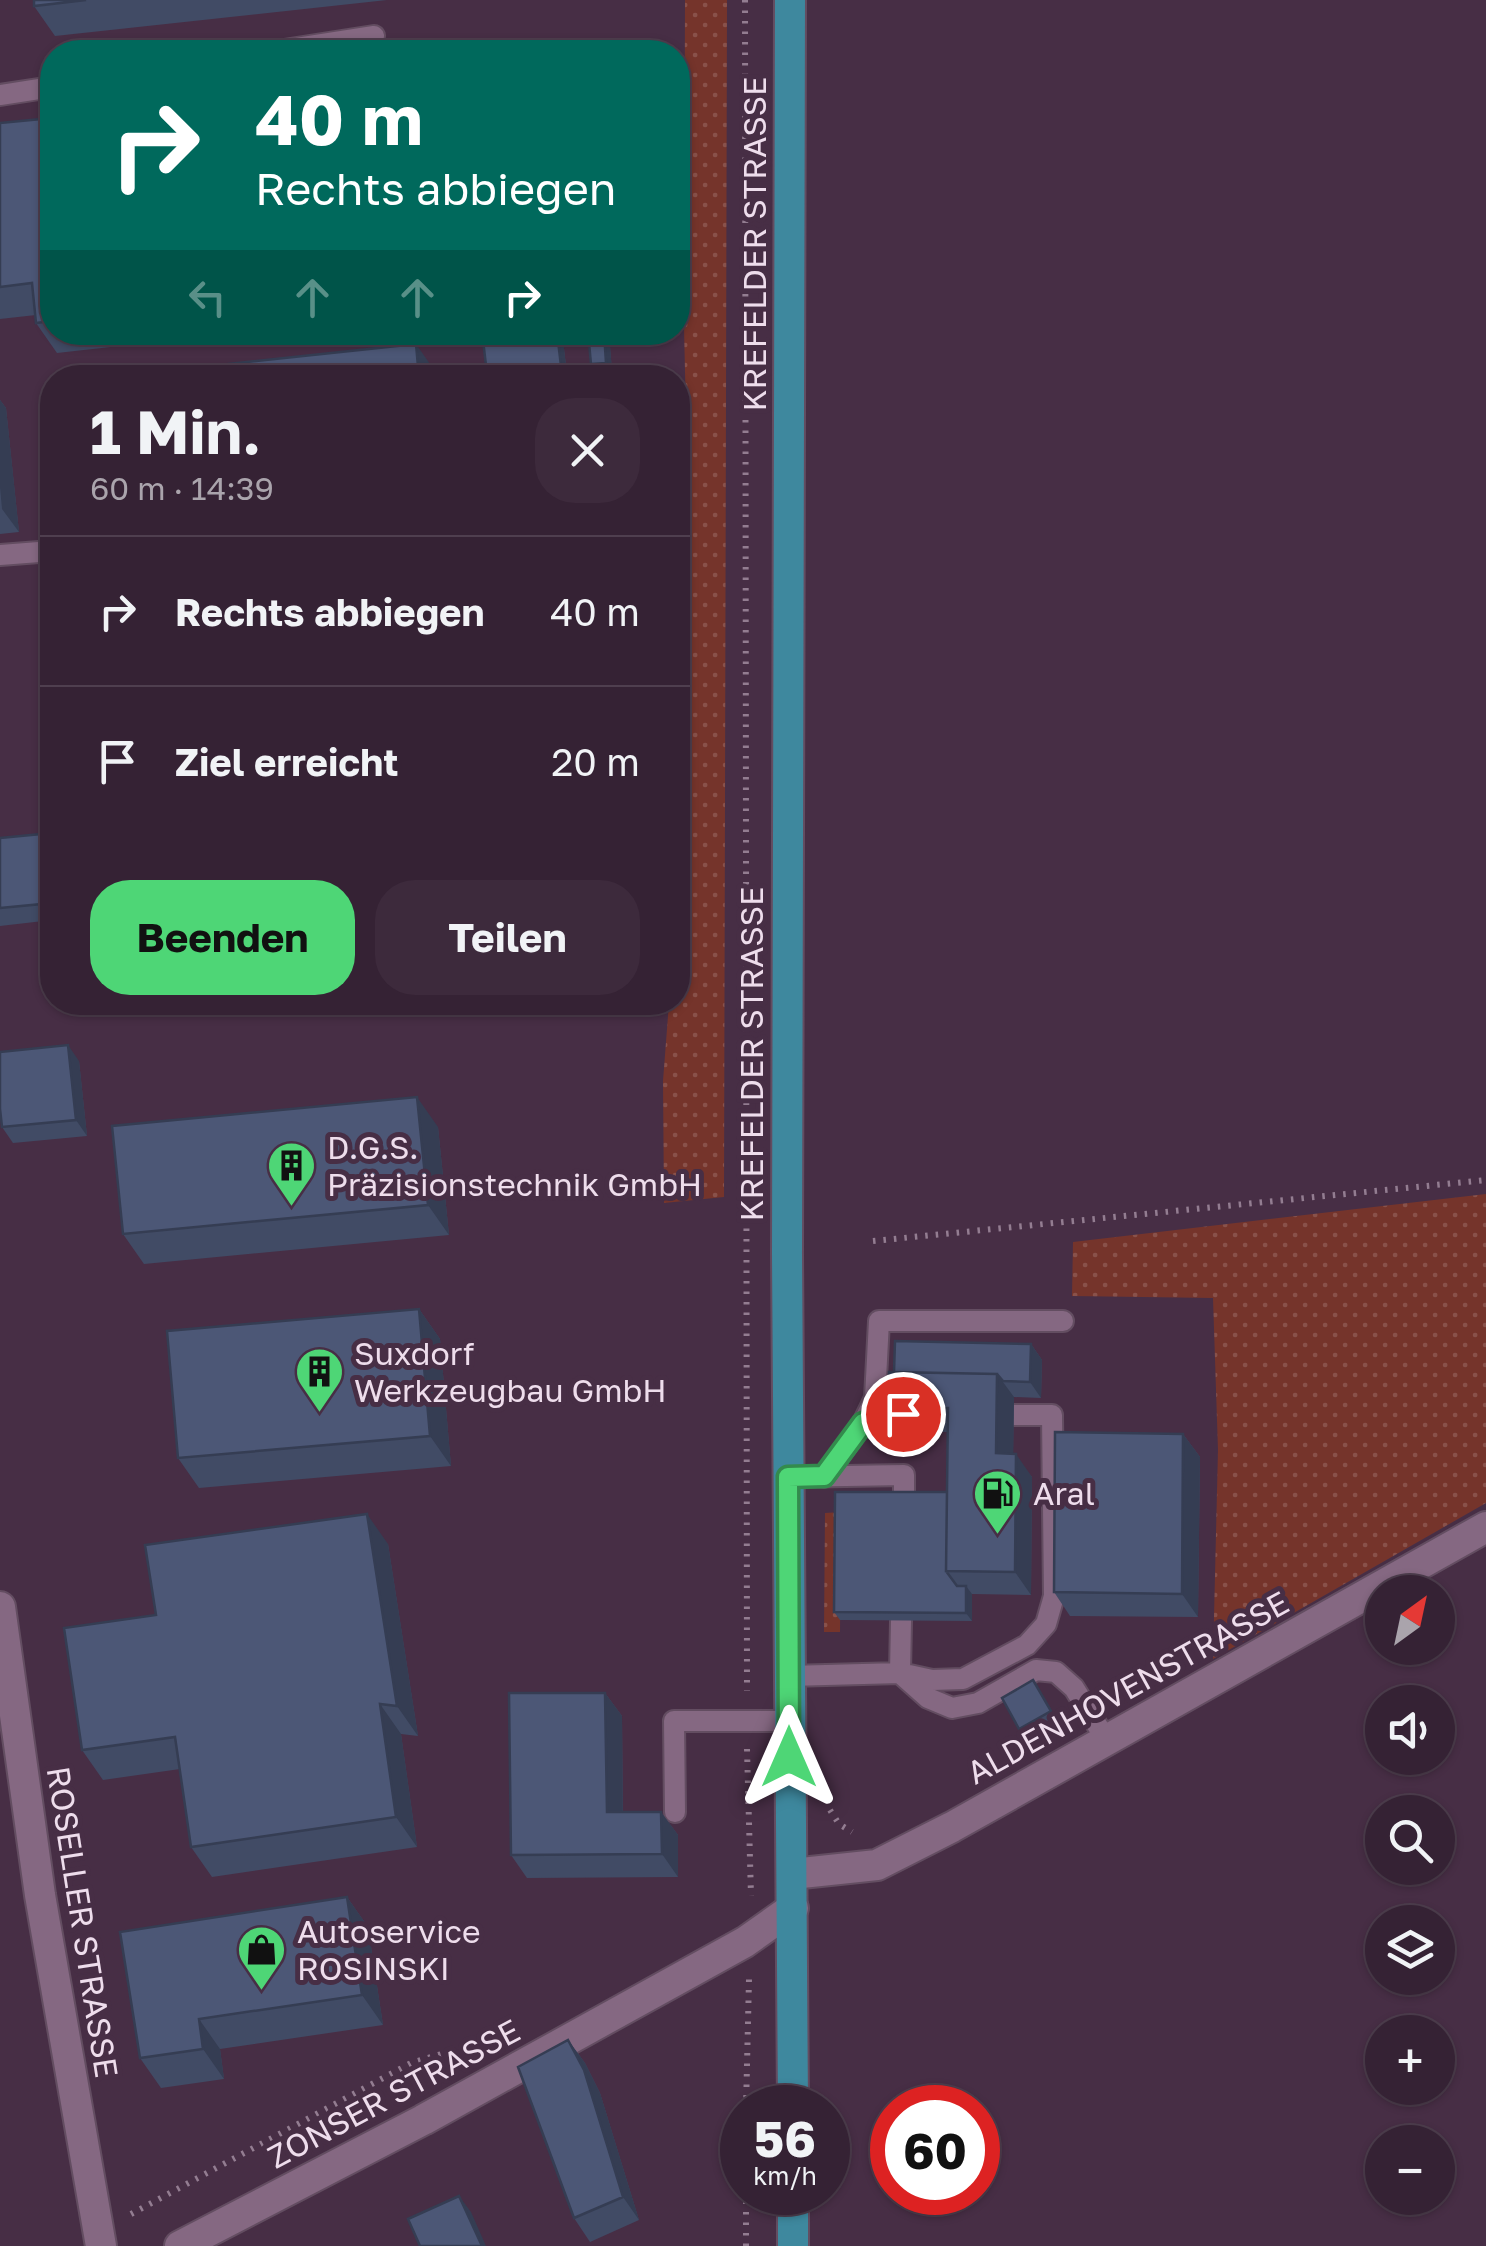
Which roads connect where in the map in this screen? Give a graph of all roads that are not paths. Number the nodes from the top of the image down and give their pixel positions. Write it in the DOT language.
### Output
graph roads {
  1 [pos="790,0"];
  2 [pos="374,36"];
  3 [pos="348,40"];
  4 [pos="40,89"];
  5 [pos="0,96"];
  6 [pos="40,552"];
  7 [pos="0,555"];
  8 [pos="1062,1322"];
  9 [pos="905,1414"];
  10 [pos="1014,1415"];
  11 [pos="863,1423"];
  12 [pos="824,1476"];
  13 [pos="788,1477"];
  14 [pos="904,1500"];
  15 [pos="1486,1527"];
  16 [pos="0,1607"];
  17 [pos="901,1621"];
  18 [pos="900,1673"];
  19 [pos="789,1676"];
  20 [pos="789,1721"];
  21 [pos="1107,1740"];
  22 [pos="675,1812"];
  23 [pos="792,1874"];
  24 [pos="793,1908"];
  25 [pos="793,2085"];
  26 [pos="793,2215"];
  27 [pos="99,2239"];
  28 [pos="180,2246"];
  29 [pos="793,2246"];
  1 -- 13 [label="main road, KREFELDER STRASSE"];
  2 -- 3 [label="lane"];
  4 -- 5 [label="lane"];
  6 -- 7 [label="lane"];
  8 -- 11 [label="lane"];
  9 -- 11 [label="lane"];
  10 -- 18 [label="lane"];
  11 -- 12 [label="lane"];
  12 -- 13 [label="lane"];
  12 -- 14 [label="lane"];
  13 -- 19 [label="main road, KREFELDER STRASSE"];
  15 -- 21 [label="street, ALDENHOVENSTRASSE"];
  16 -- 27 [label="street, ROSELLER STRASSE"];
  17 -- 18 [label="lane"];
  18 -- 19 [label="lane"];
  18 -- 21 [label="lane"];
  19 -- 20 [label="main road, KREFELDER STRASSE"];
  20 -- 22 [label="lane"];
  20 -- 23 [label="main road, KREFELDER STRASSE"];
  21 -- 23 [label="street, ALDENHOVENSTRASSE"];
  23 -- 24 [label="main road, KREFELDER STRASSE"];
  24 -- 25 [label="main road, KREFELDER STRASSE"];
  24 -- 28 [label="street, ZONSER STRASSE"];
  26 -- 29 [label="main road"];
}
